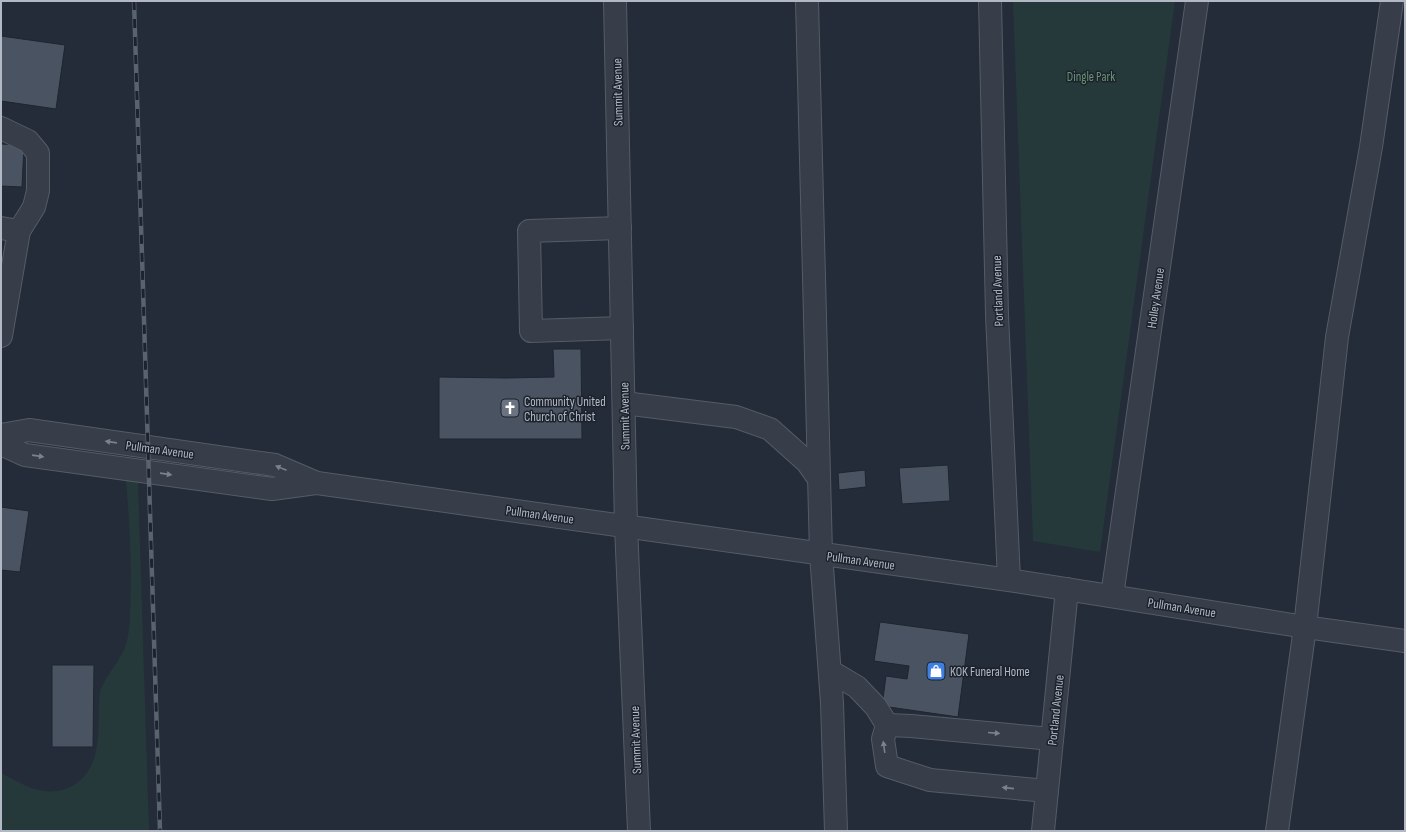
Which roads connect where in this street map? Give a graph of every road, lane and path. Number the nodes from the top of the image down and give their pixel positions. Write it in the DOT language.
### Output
graph roads {
  1 [pos="615,1"];
  2 [pos="807,1"];
  3 [pos="990,1"];
  4 [pos="1197,1"];
  5 [pos="1392,1"];
  6 [pos="1,128"];
  7 [pos="620,228"];
  8 [pos="10,229"];
  9 [pos="622,328"];
  10 [pos="1,336"];
  11 [pos="624,403"];
  12 [pos="1,435"];
  13 [pos="1,444"];
  14 [pos="819,478"];
  15 [pos="317,483"];
  16 [pos="626,526"];
  17 [pos="820,554"];
  18 [pos="1009,580"];
  19 [pos="1067,589"];
  20 [pos="1112,596"];
  21 [pos="1305,627"];
  22 [pos="1405,641"];
  23 [pos="830,671"];
  24 [pos="887,725"];
  25 [pos="1052,739"];
  26 [pos="1047,791"];
  27 [pos="639,831"];
  28 [pos="836,831"];
  29 [pos="1043,831"];
  30 [pos="1277,831"];
  1 -- 7 [label="street, Summit Avenue"];
  2 -- 14 [label="street"];
  3 -- 18 [label="street, Portland Avenue"];
  4 -- 20 [label="street, Holley Avenue"];
  5 -- 21 [label="street"];
  6 -- 8 [label="street"];
  7 -- 9 [label="street, Summit Avenue"];
  7 -- 9 [label="street"];
  8 -- 10 [label="street"];
  9 -- 11 [label="street, Summit Avenue"];
  11 -- 14 [label="street"];
  11 -- 16 [label="street, Summit Avenue"];
  15 -- 12 [label="street, Pullman Avenue, one-way"];
  13 -- 15 [label="street, Pullman Avenue, one-way"];
  14 -- 17 [label="street"];
  15 -- 16 [label="street, Pullman Avenue"];
  16 -- 17 [label="street, Pullman Avenue"];
  16 -- 27 [label="street, Summit Avenue"];
  17 -- 18 [label="street, Pullman Avenue"];
  17 -- 23 [label="street"];
  18 -- 19 [label="street, Pullman Avenue"];
  19 -- 20 [label="street, Pullman Avenue"];
  19 -- 25 [label="street, Portland Avenue"];
  20 -- 21 [label="street, Pullman Avenue"];
  21 -- 22 [label="street, Pullman Avenue"];
  21 -- 30 [label="street"];
  23 -- 24 [label="street"];
  23 -- 28 [label="street"];
  24 -- 25 [label="street, one-way"];
  26 -- 24 [label="street, one-way"];
  25 -- 26 [label="street, Portland Avenue"];
  26 -- 29 [label="street, Portland Avenue"];
}
